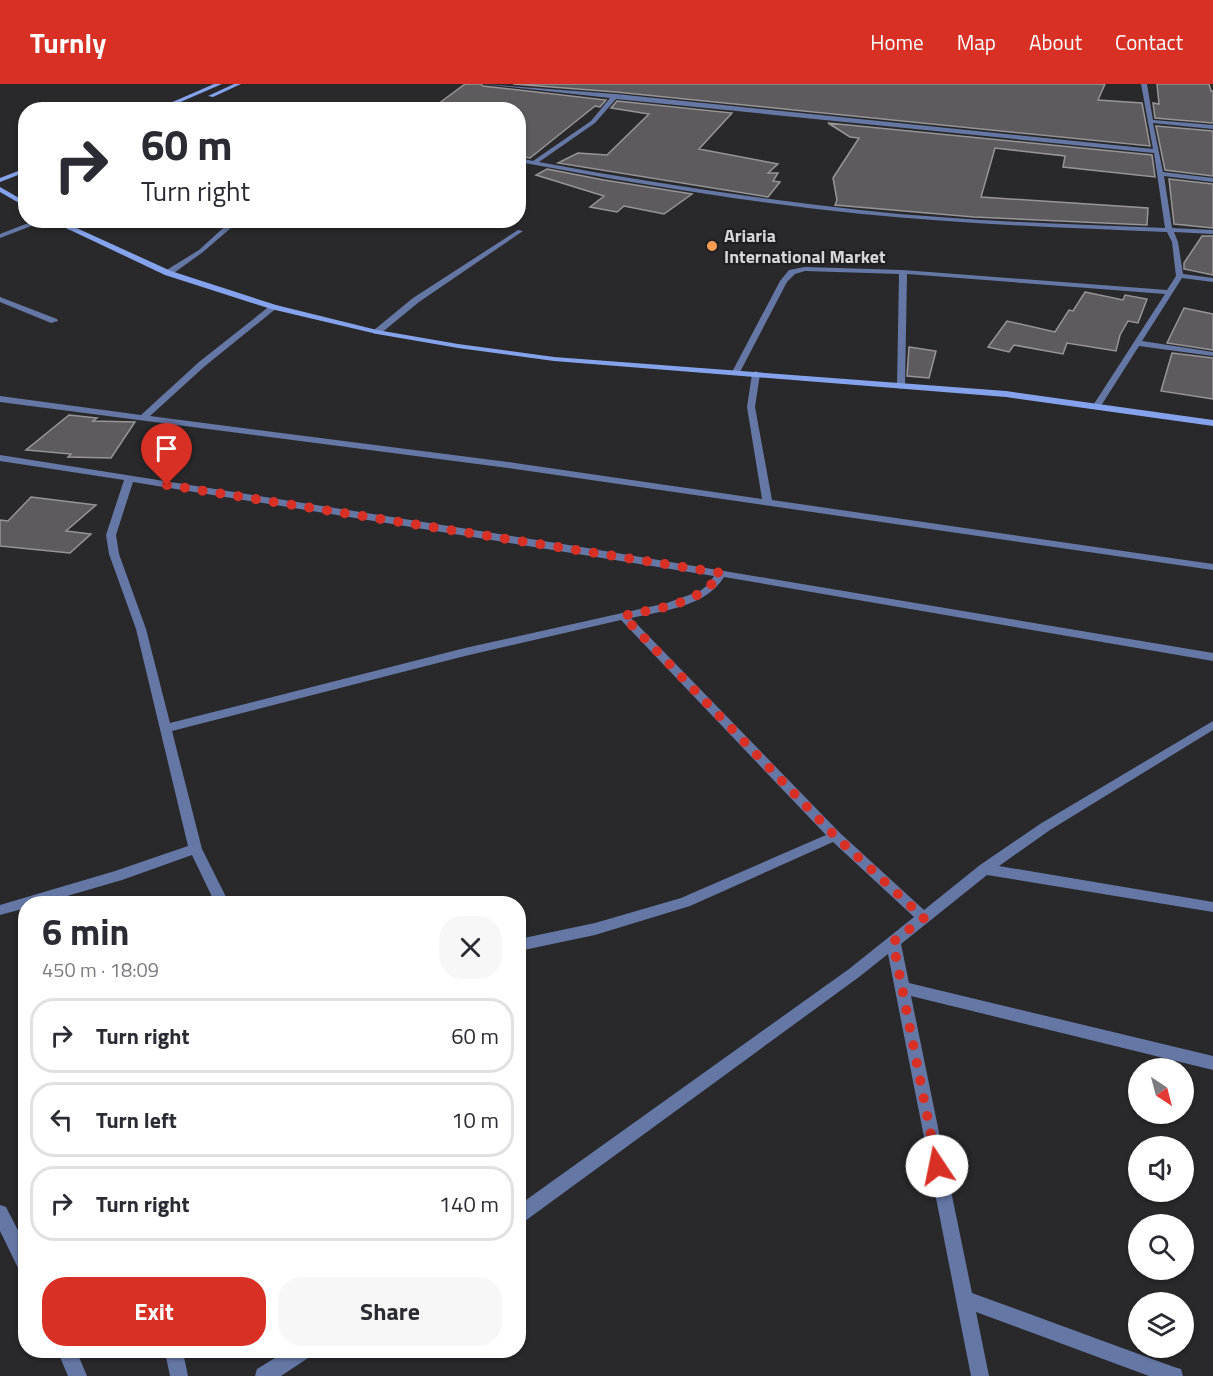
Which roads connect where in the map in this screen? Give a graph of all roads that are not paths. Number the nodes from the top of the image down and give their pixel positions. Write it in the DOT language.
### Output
graph roads {
  1 [pos="219,84"];
  2 [pos="238,84"];
  3 [pos="486,84"];
  4 [pos="1144,84"];
  5 [pos="616,96"];
  6 [pos="175,102"];
  7 [pos="195,102"];
  8 [pos="1150,121"];
  9 [pos="1213,127"];
  10 [pos="1157,151"];
  11 [pos="526,161"];
  12 [pos="534,163"];
  13 [pos="18,173"];
  14 [pos="1160,174"];
  15 [pos="0,180"];
  16 [pos="1213,180"];
  17 [pos="0,189"];
  18 [pos="18,200"];
  19 [pos="22,228"];
  20 [pos="228,228"];
  21 [pos="1168,228"];
  22 [pos="69,229"];
  23 [pos="520,231"];
  24 [pos="1213,232"];
  25 [pos="0,236"];
  26 [pos="903,272"];
  27 [pos="168,273"];
  28 [pos="1180,276"];
  29 [pos="1213,280"];
  30 [pos="1168,292"];
  31 [pos="0,299"];
  32 [pos="274,307"];
  33 [pos="54,321"];
  34 [pos="377,332"];
  35 [pos="1137,343"];
  36 [pos="1213,354"];
  37 [pos="736,372"];
  38 [pos="756,374"];
  39 [pos="901,386"];
  40 [pos="0,399"];
  41 [pos="1096,407"];
  42 [pos="143,418"];
  43 [pos="1213,423"];
  44 [pos="0,458"];
  45 [pos="129,479"];
  46 [pos="768,504"];
  47 [pos="1213,567"];
  48 [pos="721,573"];
  49 [pos="623,616"];
  50 [pos="1213,657"];
  51 [pos="1213,725"];
  52 [pos="167,728"];
  53 [pos="835,836"];
  54 [pos="195,849"];
  55 [pos="985,869"];
  56 [pos="48,896"];
  57 [pos="218,896"];
  58 [pos="18,905"];
  59 [pos="1213,907"];
  60 [pos="0,910"];
  61 [pos="924,918"];
  62 [pos="893,942"];
  63 [pos="526,943"];
  64 [pos="902,988"];
  65 [pos="1213,1063"];
  66 [pos="526,1210"];
  67 [pos="0,1213"];
  68 [pos="18,1250"];
  69 [pos="964,1299"];
  70 [pos="70,1358"];
  71 [pos="175,1358"];
  72 [pos="292,1358"];
  73 [pos="78,1376"];
  74 [pos="179,1376"];
  75 [pos="264,1376"];
  76 [pos="980,1376"];
  77 [pos="1174,1376"];
  1 -- 6 [label="main road"];
  2 -- 7 [label="main road"];
  3 -- 5 [label="street"];
  4 -- 8 [label="street"];
  5 -- 10 [label="street"];
  5 -- 12 [label="street"];
  8 -- 9 [label="street"];
  8 -- 10 [label="street"];
  10 -- 14 [label="street"];
  11 -- 12 [label="street"];
  12 -- 21 [label="street"];
  13 -- 15 [label="main road"];
  14 -- 16 [label="street"];
  14 -- 21 [label="street"];
  17 -- 18 [label="main road"];
  19 -- 25 [label="street"];
  20 -- 27 [label="street"];
  21 -- 24 [label="street"];
  21 -- 28 [label="street"];
  22 -- 27 [label="main road"];
  23 -- 34 [label="street"];
  26 -- 30 [label="street"];
  26 -- 37 [label="street"];
  26 -- 39 [label="street"];
  27 -- 32 [label="main road"];
  28 -- 29 [label="street"];
  28 -- 30 [label="street"];
  30 -- 35 [label="street"];
  31 -- 33 [label="street"];
  32 -- 34 [label="main road"];
  32 -- 42 [label="street"];
  34 -- 37 [label="main road"];
  35 -- 36 [label="street"];
  35 -- 41 [label="street"];
  37 -- 38 [label="main road"];
  38 -- 39 [label="main road"];
  38 -- 46 [label="street"];
  39 -- 41 [label="main road"];
  40 -- 42 [label="street"];
  41 -- 43 [label="main road"];
  42 -- 46 [label="street"];
  44 -- 45 [label="street"];
  45 -- 48 [label="street"];
  45 -- 52 [label="street"];
  46 -- 47 [label="street"];
  48 -- 49 [label="street"];
  48 -- 50 [label="street"];
  49 -- 52 [label="street"];
  49 -- 53 [label="street"];
  51 -- 55 [label="street"];
  52 -- 54 [label="street"];
  53 -- 61 [label="street"];
  53 -- 63 [label="street"];
  54 -- 56 [label="street"];
  54 -- 57 [label="street"];
  55 -- 59 [label="street"];
  55 -- 61 [label="street"];
  58 -- 60 [label="street"];
  61 -- 62 [label="street"];
  62 -- 64 [label="street"];
  62 -- 66 [label="street"];
  64 -- 65 [label="street"];
  64 -- 69 [label="street"];
  67 -- 68 [label="street"];
  69 -- 76 [label="street"];
  69 -- 77 [label="street"];
  70 -- 73 [label="street"];
  71 -- 74 [label="street"];
  72 -- 75 [label="street"];
}
